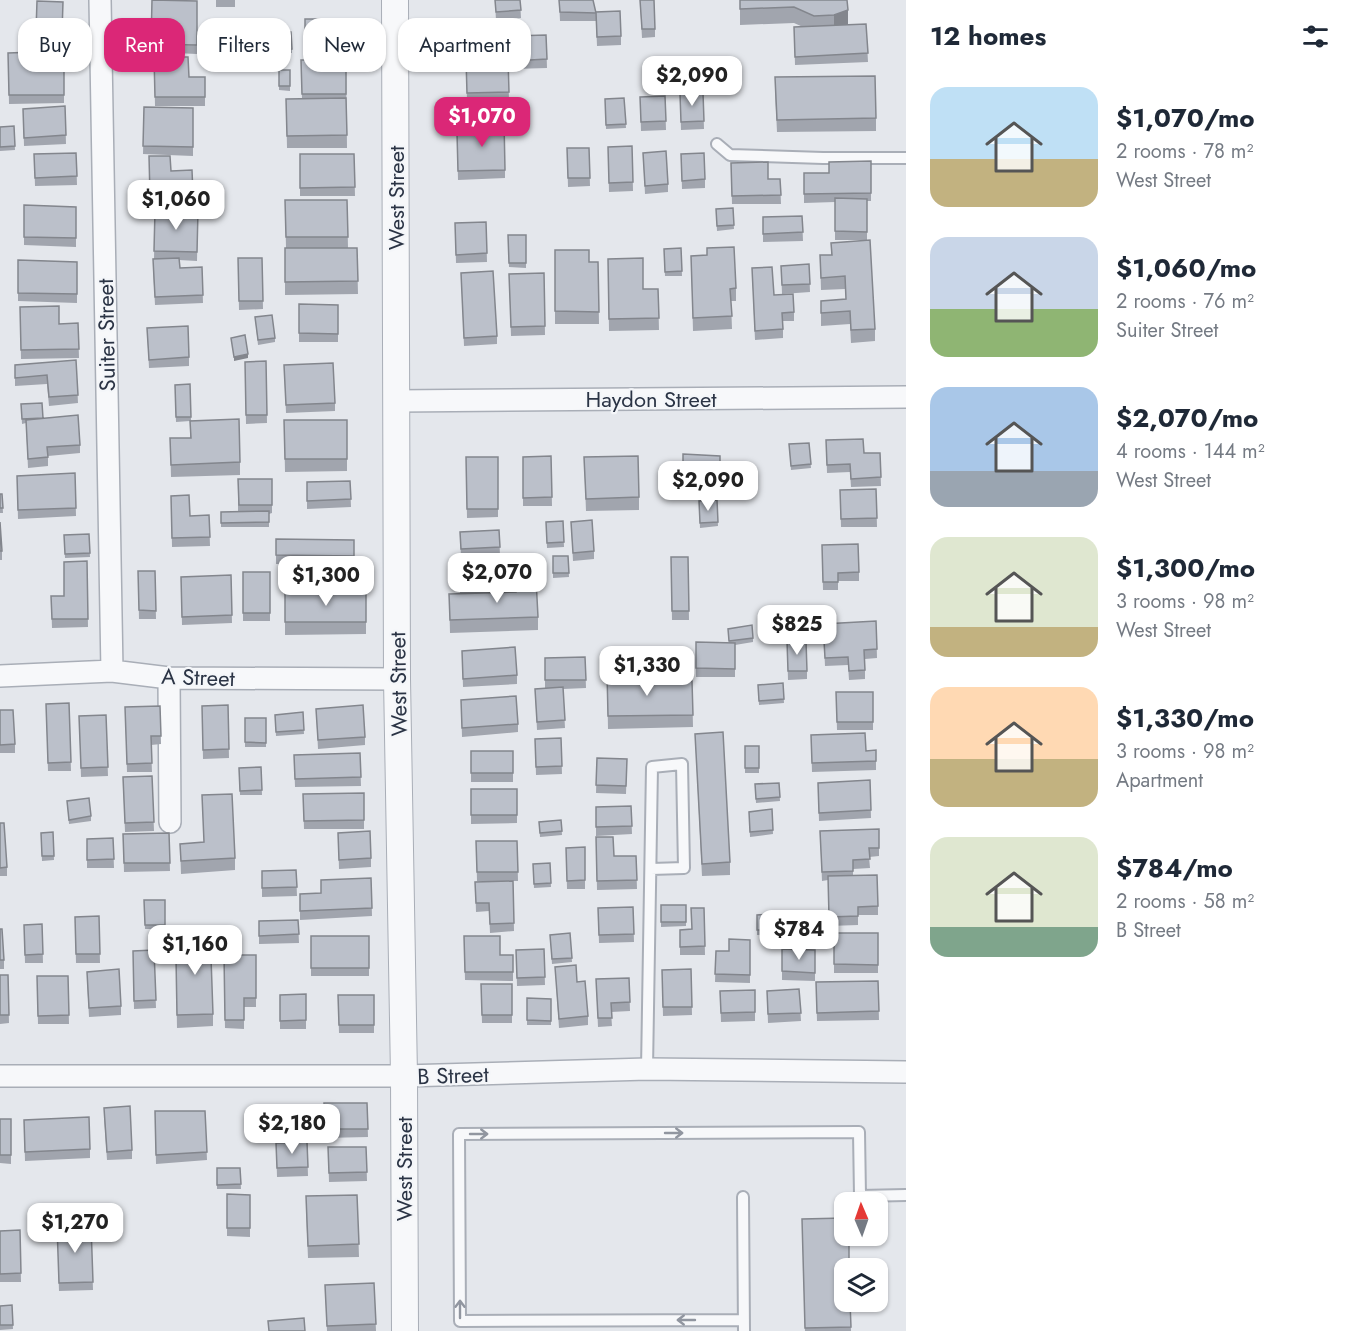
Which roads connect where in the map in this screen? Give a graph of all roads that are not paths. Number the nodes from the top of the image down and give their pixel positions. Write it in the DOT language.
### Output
graph roads {
  1 [pos="100,0"];
  2 [pos="395,0"];
  3 [pos="717,144"];
  4 [pos="906,158"];
  5 [pos="906,397"];
  6 [pos="396,401"];
  7 [pos="112,671"];
  8 [pos="0,676"];
  9 [pos="169,678"];
  10 [pos="397,679"];
  11 [pos="170,822"];
  12 [pos="651,869"];
  13 [pos="647,1069"];
  14 [pos="906,1072"];
  15 [pos="0,1076"];
  16 [pos="404,1076"];
  17 [pos="906,1196"];
  18 [pos="743,1197"];
  19 [pos="744,1325"];
  20 [pos="405,1331"];
  1 -- 7 [label="street, Suiter Street"];
  2 -- 6 [label="street, West Street"];
  3 -- 4 [label="lane"];
  5 -- 6 [label="street, Haydon Street"];
  6 -- 10 [label="street, West Street"];
  7 -- 8 [label="street, A Street"];
  7 -- 9 [label="street, A Street"];
  9 -- 10 [label="street, A Street"];
  9 -- 11 [label="street"];
  10 -- 16 [label="street, West Street"];
  12 -- 12 [label="lane"];
  12 -- 13 [label="lane"];
  13 -- 14 [label="street, B Street"];
  13 -- 16 [label="street, B Street"];
  15 -- 16 [label="street, B Street"];
  16 -- 20 [label="street, West Street"];
  19 -- 17 [label="lane, one-way"];
  18 -- 19 [label="lane"];
}
